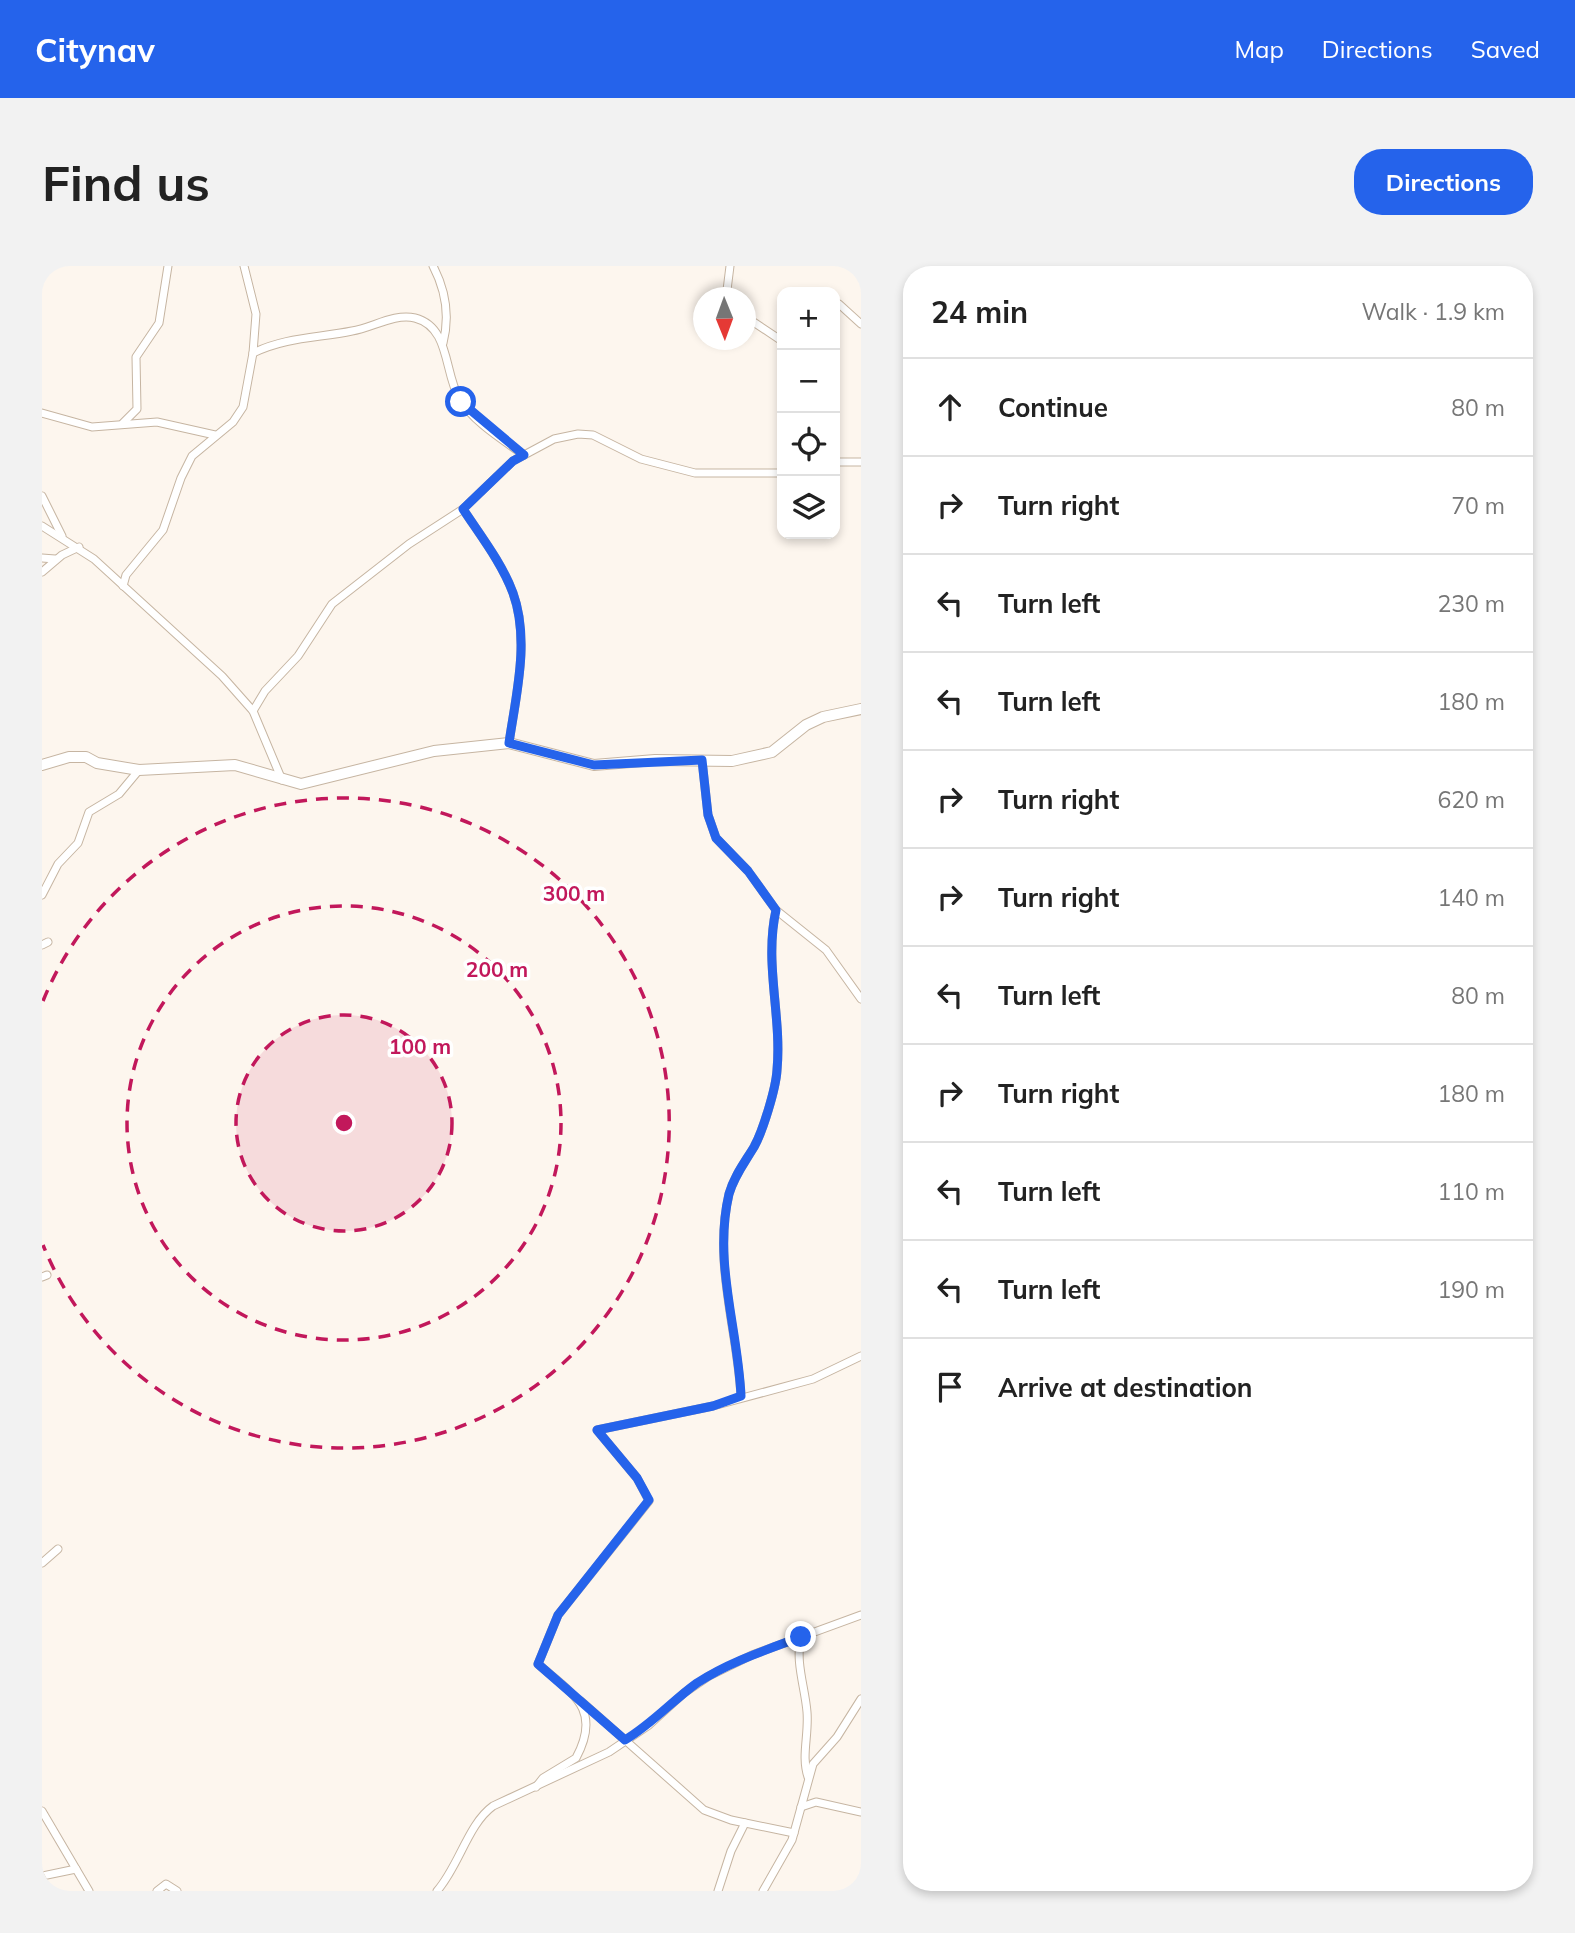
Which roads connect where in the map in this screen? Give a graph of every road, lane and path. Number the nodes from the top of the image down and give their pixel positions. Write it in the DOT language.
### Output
graph roads {
  1 [pos="168,266"];
  2 [pos="244,266"];
  3 [pos="433,266"];
  4 [pos="730,266"];
  5 [pos="727,287"];
  6 [pos="840,305"];
  7 [pos="756,324"];
  8 [pos="861,324"];
  9 [pos="777,338"];
  10 [pos="443,344"];
  11 [pos="253,353"];
  12 [pos="42,413"];
  13 [pos="123,423"];
  14 [pos="215,435"];
  15 [pos="524,455"];
  16 [pos="861,461"];
  17 [pos="840,462"];
  18 [pos="777,473"];
  19 [pos="42,496"];
  20 [pos="463,509"];
  21 [pos="42,526"];
  22 [pos="62,537"];
  23 [pos="79,547"];
  24 [pos="42,558"];
  25 [pos="55,559"];
  26 [pos="42,572"];
  27 [pos="123,586"];
  28 [pos="861,709"];
  29 [pos="253,711"];
  30 [pos="509,743"];
  31 [pos="702,760"];
  32 [pos="42,765"];
  33 [pos="139,770"];
  34 [pos="283,780"];
  35 [pos="42,895"];
  36 [pos="776,910"];
  37 [pos="858,987"];
  38 [pos="861,999"];
  39 [pos="861,1356"];
  40 [pos="741,1396"];
  41 [pos="58,1549"];
  42 [pos="42,1563"];
  43 [pos="861,1615"];
  44 [pos="801,1637"];
  45 [pos="789,1642"];
  46 [pos="798,1653"];
  47 [pos="579,1698"];
  48 [pos="861,1699"];
  49 [pos="625,1740"];
  50 [pos="808,1778"];
  51 [pos="536,1787"];
  52 [pos="801,1808"];
  53 [pos="42,1811"];
  54 [pos="861,1812"];
  55 [pos="745,1823"];
  56 [pos="794,1833"];
  57 [pos="76,1870"];
  58 [pos="42,1876"];
  59 [pos="89,1891"];
  60 [pos="157,1891"];
  61 [pos="177,1891"];
  62 [pos="437,1891"];
  63 [pos="718,1891"];
  64 [pos="763,1891"];
  1 -- 13 [label="street"];
  2 -- 11 [label="street"];
  3 -- 10 [label="street"];
  4 -- 5 [label="street"];
  6 -- 8 [label="street"];
  7 -- 9 [label="street"];
  10 -- 11 [label="street"];
  10 -- 15 [label="street"];
  11 -- 14 [label="street"];
  12 -- 13 [label="street"];
  13 -- 14 [label="street"];
  14 -- 27 [label="street"];
  15 -- 18 [label="street"];
  15 -- 20 [label="street"];
  16 -- 17 [label="street"];
  19 -- 22 [label="street"];
  20 -- 29 [label="street"];
  20 -- 30 [label="street"];
  21 -- 22 [label="street"];
  22 -- 23 [label="street"];
  23 -- 25 [label="street"];
  23 -- 27 [label="street"];
  24 -- 25 [label="street"];
  25 -- 26 [label="street"];
  27 -- 29 [label="street"];
  28 -- 31 [label="street"];
  29 -- 34 [label="street"];
  30 -- 31 [label="street"];
  30 -- 34 [label="street"];
  31 -- 36 [label="street"];
  32 -- 33 [label="street"];
  33 -- 34 [label="street"];
  33 -- 35 [label="street"];
  36 -- 37 [label="street"];
  36 -- 40 [label="street"];
  37 -- 38 [label="street"];
  39 -- 40 [label="street"];
  40 -- 47 [label="street"];
  41 -- 42 [label="street"];
  43 -- 44 [label="street"];
  44 -- 45 [label="street"];
  44 -- 46 [label="street"];
  45 -- 46 [label="street"];
  45 -- 49 [label="street"];
  46 -- 50 [label="street"];
  47 -- 49 [label="street"];
  47 -- 51 [label="street"];
  48 -- 50 [label="street"];
  49 -- 51 [label="street"];
  49 -- 55 [label="street"];
  50 -- 52 [label="street"];
  51 -- 62 [label="street"];
  52 -- 54 [label="street"];
  52 -- 56 [label="street"];
  53 -- 57 [label="street"];
  55 -- 56 [label="street"];
  55 -- 63 [label="street"];
  56 -- 64 [label="street"];
  57 -- 58 [label="street"];
  57 -- 59 [label="street"];
  60 -- 61 [label="street"];
}
